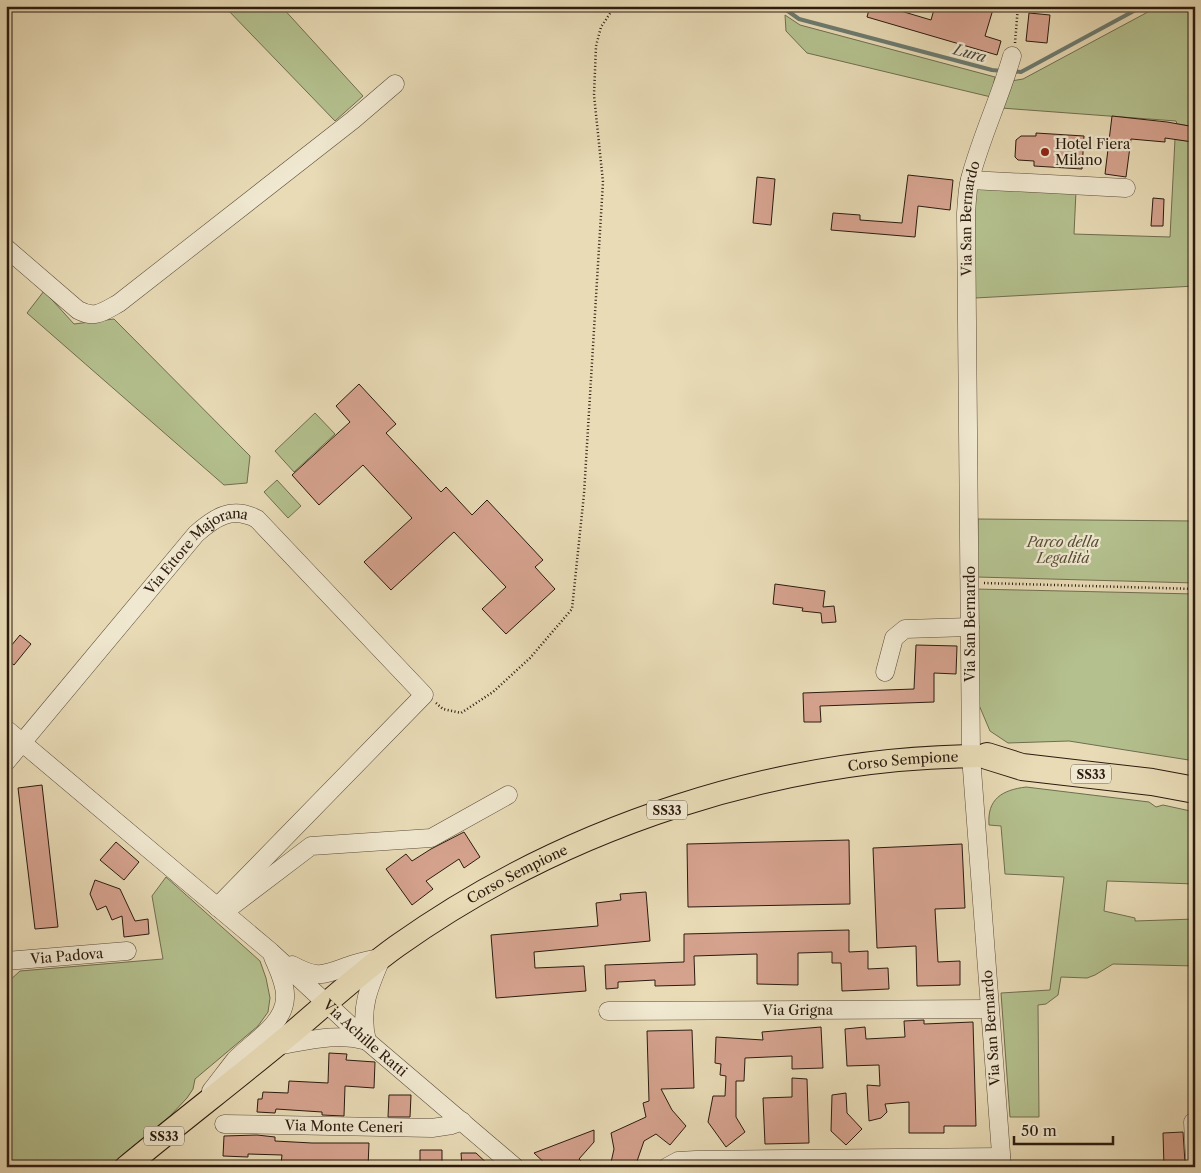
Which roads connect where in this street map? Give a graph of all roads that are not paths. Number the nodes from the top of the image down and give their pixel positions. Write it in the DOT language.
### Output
graph roads {
  1 [pos="1012,56"];
  2 [pos="395,84"];
  3 [pos="970,180"];
  4 [pos="1126,188"];
  5 [pos="6,248"];
  6 [pos="970,627"];
  7 [pos="886,672"];
  8 [pos="6,729"];
  9 [pos="22,742"];
  10 [pos="979,756"];
  11 [pos="6,762"];
  12 [pos="1195,774"];
  13 [pos="1195,790"];
  14 [pos="508,795"];
  15 [pos="220,909"];
  16 [pos="127,951"];
  17 [pos="271,952"];
  18 [pos="382,957"];
  19 [pos="6,960"];
  20 [pos="327,1004"];
  21 [pos="989,1009"];
  22 [pos="608,1011"];
  23 [pos="367,1041"];
  24 [pos="276,1046"];
  25 [pos="202,1105"];
  26 [pos="462,1121"];
  27 [pos="1193,1122"];
  28 [pos="224,1124"];
  29 [pos="1195,1161"];
  30 [pos="1001,1162"];
  31 [pos="126,1167"];
  32 [pos="515,1167"];
  33 [pos="667,1167"];
  1 -- 3 [label="street, Via San Bernardo"];
  2 -- 5 [label="street"];
  3 -- 4 [label="street"];
  3 -- 6 [label="street, Via San Bernardo"];
  6 -- 7 [label="street"];
  6 -- 10 [label="street, Via San Bernardo"];
  8 -- 9 [label="street, Via Achille Ratti"];
  9 -- 11 [label="street, Via Ettore Majorana"];
  9 -- 15 [label="street, Via Achille Ratti"];
  9 -- 15 [label="street, Via Ettore Majorana"];
  10 -- 12 [label="highway, Corso Sempione / SS33"];
  10 -- 13 [label="highway, Corso Sempione / SS33"];
  10 -- 18 [label="main road, Corso Sempione / SS33"];
  10 -- 21 [label="street, Via San Bernardo"];
  14 -- 15 [label="street"];
  15 -- 17 [label="street, Via Achille Ratti"];
  16 -- 19 [label="street, Via Padova"];
  17 -- 18 [label="street"];
  17 -- 20 [label="street, Via Achille Ratti"];
  17 -- 25 [label="street"];
  18 -- 20 [label="main road, Corso Sempione / SS33"];
  18 -- 23 [label="street"];
  20 -- 23 [label="street, Via Achille Ratti"];
  20 -- 24 [label="main road, Corso Sempione / SS33"];
  21 -- 22 [label="street, Via Grigna"];
  21 -- 30 [label="street, Via San Bernardo"];
  23 -- 24 [label="street"];
  23 -- 26 [label="street, Via Achille Ratti"];
  24 -- 25 [label="main road, Corso Sempione / SS33"];
  25 -- 31 [label="main road, Corso Sempione / SS33"];
  26 -- 28 [label="street, Via Monte Ceneri"];
  26 -- 32 [label="street, Via Achille Ratti"];
  27 -- 29 [label="street"];
  30 -- 33 [label="street"];
}
